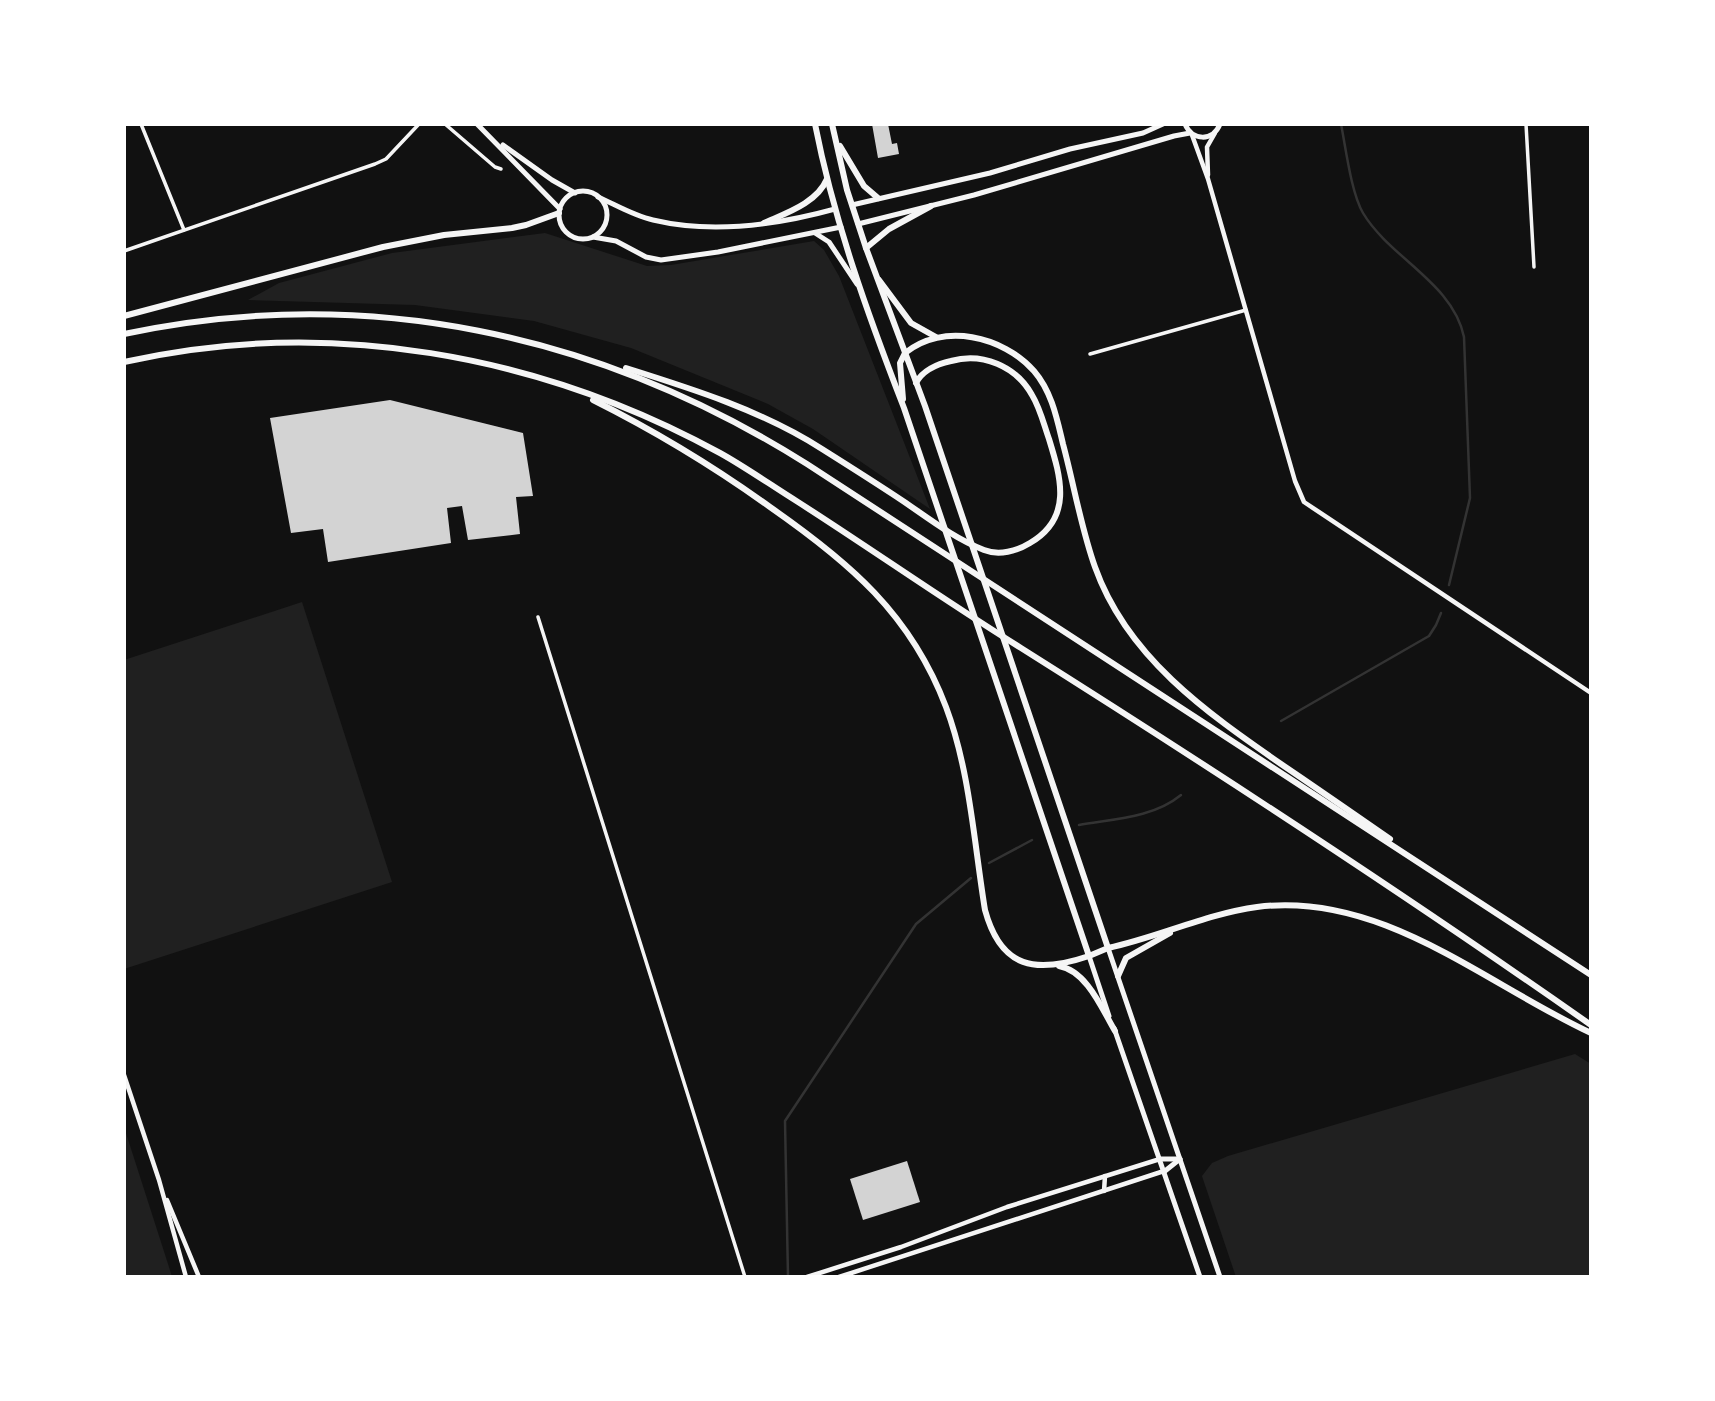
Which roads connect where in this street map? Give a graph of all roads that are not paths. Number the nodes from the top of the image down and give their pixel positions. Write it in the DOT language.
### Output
graph roads {
  1 [pos="419,124"];
  2 [pos="445,124"];
  3 [pos="477,124"];
  4 [pos="815,124"];
  5 [pos="832,124"];
  6 [pos="1163,124"];
  7 [pos="1185,124"];
  8 [pos="1526,124"];
  9 [pos="142,125"];
  10 [pos="1220,126"];
  11 [pos="1191,134"];
  12 [pos="491,137"];
  13 [pos="835,138"];
  14 [pos="501,169"];
  15 [pos="827,179"];
  16 [pos="1208,179"];
  17 [pos="575,192"];
  18 [pos="598,197"];
  19 [pos="878,198"];
  20 [pos="852,205"];
  21 [pos="931,206"];
  22 [pos="835,209"];
  23 [pos="559,211"];
  24 [pos="764,223"];
  25 [pos="858,223"];
  26 [pos="841,227"];
  27 [pos="184,230"];
  28 [pos="815,233"];
  29 [pos="593,237"];
  30 [pos="866,248"];
  31 [pos="124,251"];
  32 [pos="1534,267"];
  33 [pos="879,280"];
  34 [pos="863,292"];
  35 [pos="1246,310"];
  36 [pos="124,316"];
  37 [pos="124,334"];
  38 [pos="938,337"];
  39 [pos="521,339"];
  40 [pos="905,353"];
  41 [pos="1090,354"];
  42 [pos="124,362"];
  43 [pos="916,383"];
  44 [pos="563,385"];
  45 [pos="904,408"];
  46 [pos="538,617"];
  47 [pos="1591,694"];
  48 [pos="1180,927"];
  49 [pos="1519,927"];
  50 [pos="1108,948"];
  51 [pos="1089,956"];
  52 [pos="1058,965"];
  53 [pos="1591,975"];
  54 [pos="1118,976"];
  55 [pos="1591,1025"];
  56 [pos="1115,1031"];
  57 [pos="1591,1033"];
  58 [pos="124,1075"];
  59 [pos="1160,1158"];
  60 [pos="1180,1159"];
  61 [pos="1165,1171"];
  62 [pos="1105,1176"];
  63 [pos="159,1180"];
  64 [pos="1104,1191"];
  65 [pos="933,1235"];
  66 [pos="936,1246"];
  67 [pos="186,1277"];
  68 [pos="199,1277"];
  69 [pos="745,1277"];
  70 [pos="807,1277"];
  71 [pos="839,1277"];
  72 [pos="1200,1277"];
  73 [pos="1220,1277"];
  1 -- 27 [label="street"];
  2 -- 14 [label="street"];
  3 -- 12 [label="main road"];
  4 -- 15 [label="highway"];
  5 -- 13 [label="highway"];
  6 -- 19 [label="main road"];
  7 -- 11 [label="main road"];
  8 -- 32 [label="street"];
  9 -- 27 [label="street"];
  10 -- 11 [label="main road"];
  10 -- 16 [label="street"];
  11 -- 16 [label="street"];
  11 -- 21 [label="main road"];
  12 -- 17 [label="main road"];
  12 -- 23 [label="main road"];
  13 -- 19 [label="highway"];
  13 -- 20 [label="highway"];
  15 -- 22 [label="highway"];
  15 -- 24 [label="highway"];
  16 -- 35 [label="street"];
  17 -- 18 [label="main road"];
  17 -- 23 [label="main road"];
  18 -- 24 [label="main road"];
  18 -- 29 [label="main road"];
  19 -- 20 [label="main road"];
  20 -- 22 [label="highway"];
  20 -- 25 [label="highway"];
  21 -- 25 [label="main road"];
  21 -- 30 [label="highway"];
  22 -- 24 [label="main road"];
  22 -- 26 [label="highway"];
  23 -- 29 [label="main road"];
  23 -- 36 [label="highway"];
  25 -- 26 [label="highway"];
  25 -- 30 [label="highway"];
  26 -- 28 [label="main road"];
  26 -- 34 [label="highway"];
  27 -- 31 [label="street"];
  28 -- 29 [label="main road"];
  28 -- 34 [label="main road"];
  30 -- 33 [label="highway"];
  33 -- 38 [label="highway"];
  33 -- 40 [label="highway"];
  34 -- 45 [label="highway"];
  35 -- 41 [label="street"];
  35 -- 47 [label="street"];
  37 -- 39 [label="highway"];
  38 -- 40 [label="highway"];
  38 -- 49 [label="highway"];
  39 -- 43 [label="highway"];
  39 -- 49 [label="highway"];
  40 -- 43 [label="highway"];
  40 -- 45 [label="highway"];
  42 -- 44 [label="highway"];
  43 -- 50 [label="highway"];
  44 -- 52 [label="highway"];
  44 -- 55 [label="highway"];
  45 -- 51 [label="highway"];
  46 -- 69 [label="street"];
  48 -- 50 [label="highway"];
  48 -- 54 [label="highway"];
  48 -- 57 [label="highway"];
  49 -- 53 [label="highway"];
  50 -- 51 [label="highway"];
  50 -- 54 [label="main road"];
  51 -- 52 [label="highway"];
  51 -- 56 [label="main road"];
  52 -- 56 [label="highway"];
  54 -- 60 [label="main road"];
  56 -- 59 [label="main road"];
  58 -- 63 [label="street"];
  59 -- 60 [label="main road"];
  59 -- 61 [label="main road"];
  59 -- 62 [label="street"];
  60 -- 61 [label="main road"];
  60 -- 73 [label="main road"];
  61 -- 64 [label="street"];
  61 -- 72 [label="main road"];
  62 -- 64 [label="street"];
  62 -- 65 [label="street"];
  63 -- 67 [label="street"];
  63 -- 68 [label="street"];
  64 -- 66 [label="street"];
  65 -- 66 [label="street"];
  65 -- 70 [label="street"];
  66 -- 71 [label="street"];
}
